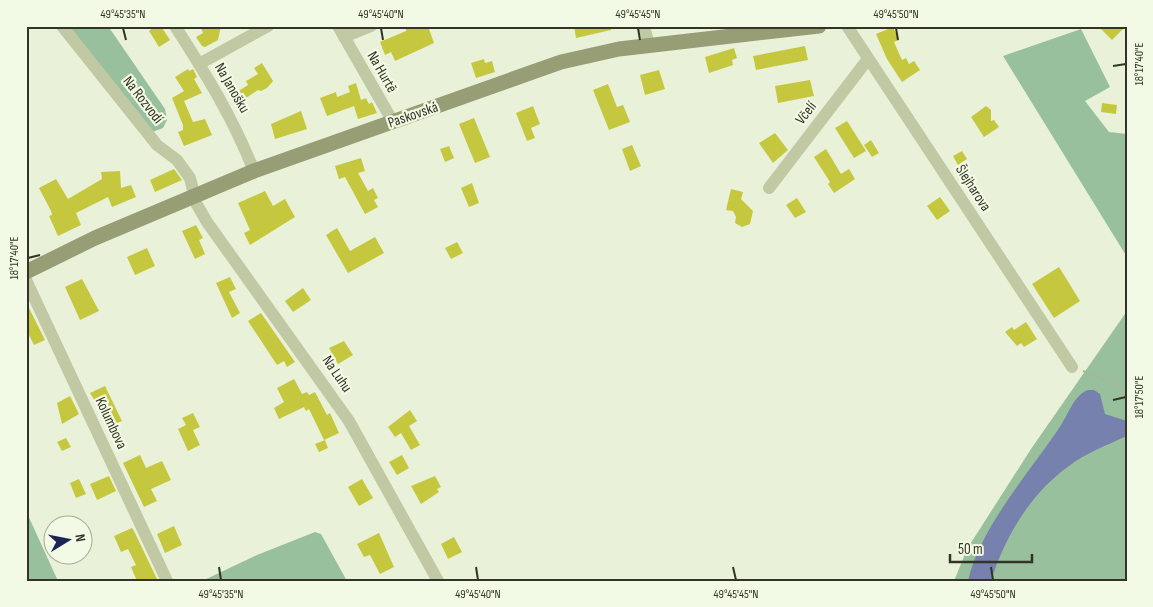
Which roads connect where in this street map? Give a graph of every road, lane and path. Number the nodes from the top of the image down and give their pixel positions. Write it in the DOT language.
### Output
graph roads {
  1 [pos="62,26"];
  2 [pos="175,26"];
  3 [pos="268,26"];
  4 [pos="371,26"];
  5 [pos="644,26"];
  6 [pos="819,26"];
  7 [pos="847,26"];
  8 [pos="341,32"];
  9 [pos="649,46"];
  10 [pos="868,59"];
  11 [pos="199,64"];
  12 [pos="393,122"];
  13 [pos="254,171"];
  14 [pos="769,188"];
  15 [pos="194,195"];
  16 [pos="26,272"];
  17 [pos="26,280"];
  18 [pos="1072,367"];
  19 [pos="1127,396"];
  20 [pos="167,581"];
  21 [pos="438,581"];
  1 -- 15 [label="street, Na Rozvodí"];
  2 -- 11 [label="street, Na Janošku"];
  3 -- 11 [label="street"];
  4 -- 8 [label="street, Na Hurtě"];
  5 -- 9 [label="street"];
  6 -- 9 [label="street, Paskovská"];
  7 -- 10 [label="street, Šlejharova"];
  8 -- 12 [label="street, Na Hurtě"];
  9 -- 12 [label="street, Paskovská"];
  10 -- 14 [label="street, Včelí"];
  10 -- 18 [label="street, Šlejharova"];
  11 -- 13 [label="street, Na Janošku"];
  12 -- 13 [label="street, Paskovská"];
  13 -- 15 [label="street, Paskovská"];
  15 -- 16 [label="street, Paskovská"];
  15 -- 21 [label="street, Na Luhu"];
  17 -- 20 [label="street, Kolumbova"];
  18 -- 19 [label="path"];
}
